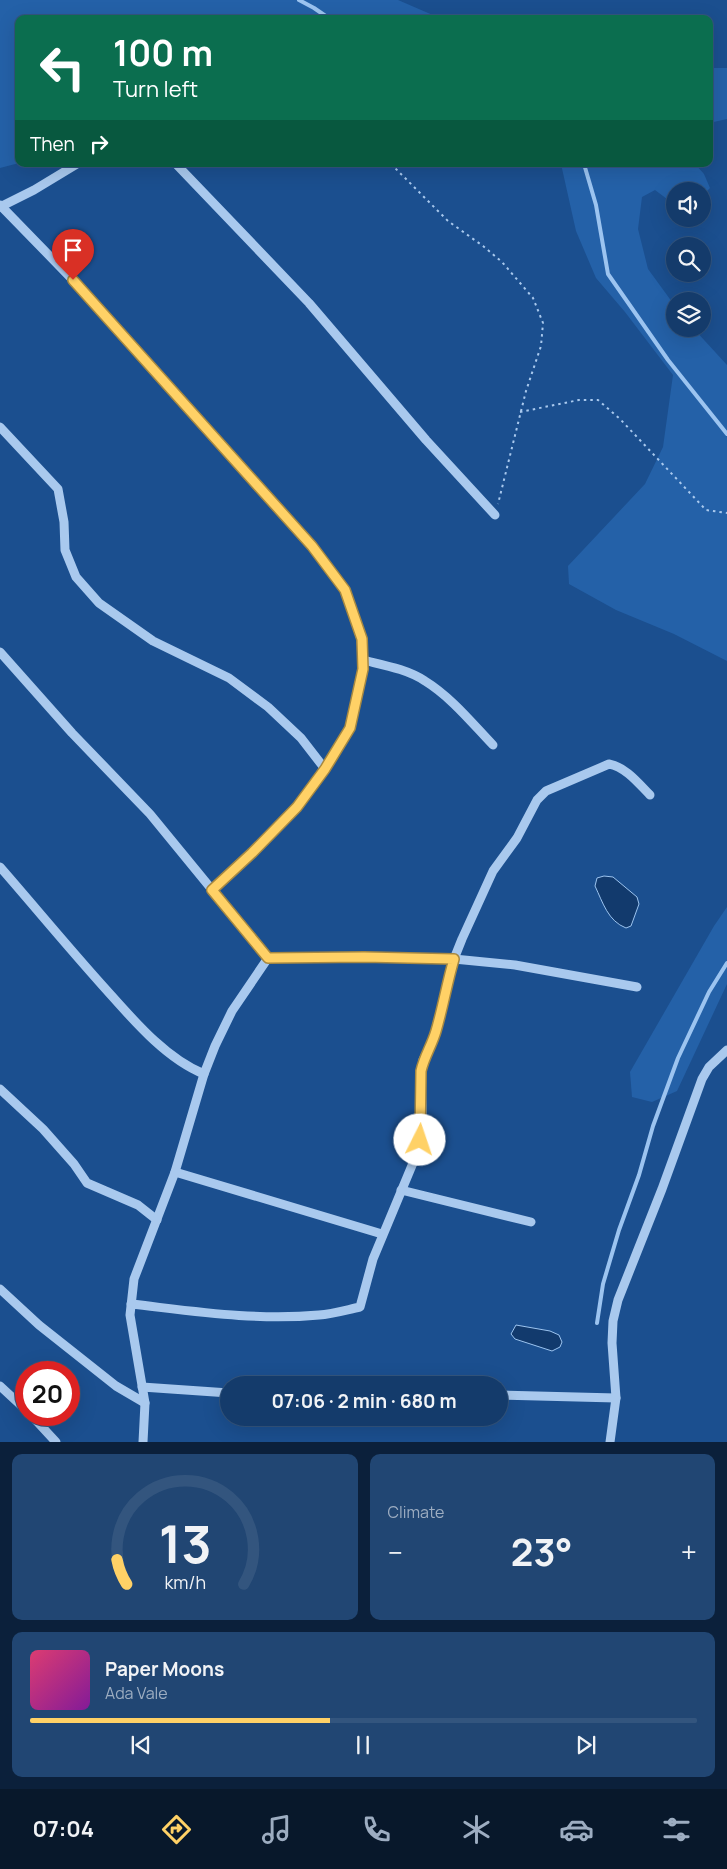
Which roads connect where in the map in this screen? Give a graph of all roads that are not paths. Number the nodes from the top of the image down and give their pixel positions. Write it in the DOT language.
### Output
graph roads {
  1 [pos="72,167"];
  2 [pos="179,167"];
  3 [pos="1,206"];
  4 [pos="0,427"];
  5 [pos="495,515"];
  6 [pos="0,652"];
  7 [pos="363,660"];
  8 [pos="493,745"];
  9 [pos="325,769"];
  10 [pos="650,795"];
  11 [pos="0,867"];
  12 [pos="212,890"];
  13 [pos="268,958"];
  14 [pos="454,959"];
  15 [pos="637,987"];
  16 [pos="727,1050"];
  17 [pos="204,1074"];
  18 [pos="0,1089"];
  19 [pos="175,1172"];
  20 [pos="401,1190"];
  21 [pos="157,1220"];
  22 [pos="531,1222"];
  23 [pos="382,1234"];
  24 [pos="0,1289"];
  25 [pos="130,1304"];
  26 [pos="0,1386"];
  27 [pos="142,1387"];
  28 [pos="220,1393"];
  29 [pos="508,1395"];
  30 [pos="616,1398"];
  31 [pos="15,1400"];
  32 [pos="146,1403"];
  33 [pos="41,1426"];
  34 [pos="56,1442"];
  35 [pos="143,1442"];
  36 [pos="610,1442"];
  1 -- 3 [label="street"];
  2 -- 5 [label="street"];
  3 -- 7 [label="street"];
  4 -- 9 [label="street"];
  6 -- 12 [label="street"];
  7 -- 8 [label="street"];
  7 -- 9 [label="street"];
  9 -- 12 [label="street"];
  10 -- 14 [label="street"];
  11 -- 17 [label="street"];
  12 -- 13 [label="street"];
  13 -- 14 [label="street"];
  13 -- 17 [label="street"];
  14 -- 15 [label="street"];
  14 -- 20 [label="street"];
  16 -- 30 [label="street"];
  17 -- 19 [label="street"];
  18 -- 21 [label="street"];
  19 -- 21 [label="street"];
  19 -- 23 [label="street"];
  20 -- 22 [label="street"];
  20 -- 23 [label="street"];
  21 -- 25 [label="street"];
  23 -- 25 [label="street"];
  24 -- 32 [label="street"];
  25 -- 27 [label="street"];
  26 -- 31 [label="street"];
  27 -- 28 [label="street"];
  27 -- 32 [label="street"];
  29 -- 30 [label="street"];
  30 -- 36 [label="street"];
  32 -- 35 [label="street"];
  33 -- 34 [label="street"];
}
